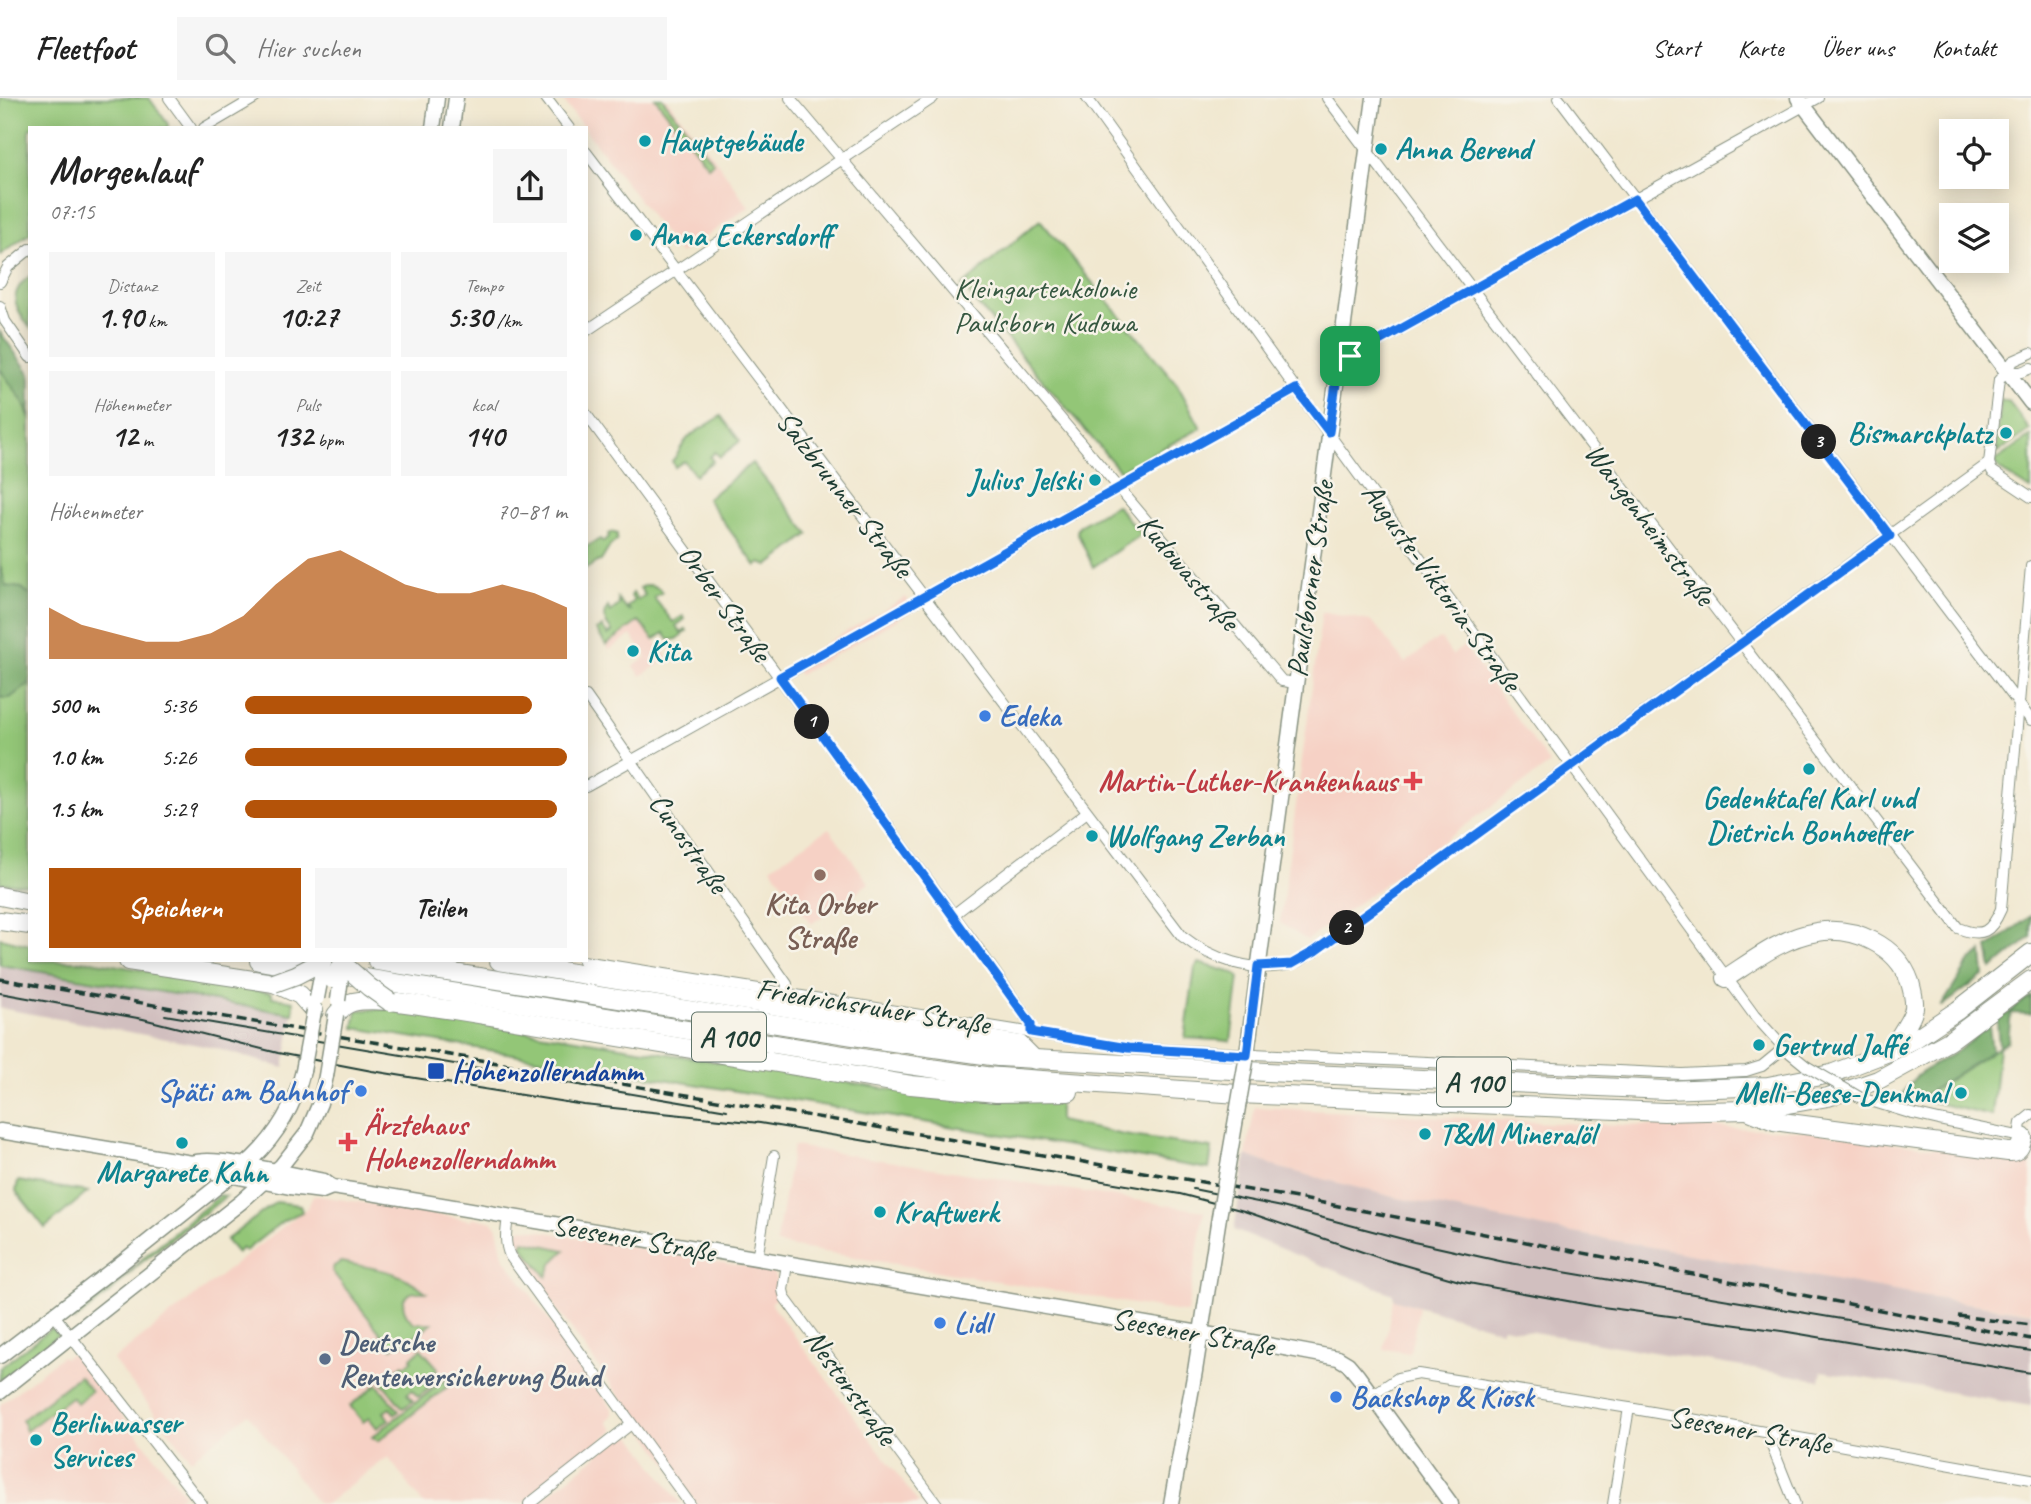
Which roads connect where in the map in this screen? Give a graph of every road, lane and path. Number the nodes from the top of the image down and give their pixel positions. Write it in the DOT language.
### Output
graph roads {
  1 [pos="169,98"];
  2 [pos="255,98"];
  3 [pos="437,98"];
  4 [pos="456,98"];
  5 [pos="546,98"];
  6 [pos="790,98"];
  7 [pos="933,98"];
  8 [pos="1087,98"];
  9 [pos="1327,98"];
  10 [pos="1374,98"];
  11 [pos="1559,98"];
  12 [pos="1818,98"];
  13 [pos="1801,102"];
  14 [pos="190,126"];
  15 [pos="207,126"];
  16 [pos="433,126"];
  17 [pos="452,126"];
  18 [pos="567,126"];
  19 [pos="1367,150"];
  20 [pos="588,155"];
  21 [pos="841,160"];
  22 [pos="1635,199"];
  23 [pos="28,251"];
  24 [pos="676,271"];
  25 [pos="0,282"];
  26 [pos="1473,290"];
  27 [pos="0,306"];
  28 [pos="588,330"];
  29 [pos="2031,353"];
  30 [pos="28,354"];
  31 [pos="1340,356"];
  32 [pos="2031,368"];
  33 [pos="2007,372"];
  34 [pos="1296,389"];
  35 [pos="2031,403"];
  36 [pos="588,417"];
  37 [pos="1329,432"];
  38 [pos="1989,463"];
  39 [pos="1119,489"];
  40 [pos="2031,497"];
  41 [pos="1890,536"];
  42 [pos="2031,566"];
  43 [pos="925,597"];
  44 [pos="1741,643"];
  45 [pos="780,677"];
  46 [pos="1296,683"];
  47 [pos="588,699"];
  48 [pos="2020,704"];
  49 [pos="2031,720"];
  50 [pos="632,761"];
  51 [pos="1572,766"];
  52 [pos="588,785"];
  53 [pos="1087,812"];
  54 [pos="28,895"];
  55 [pos="0,896"];
  56 [pos="28,902"];
  57 [pos="953,915"];
  58 [pos="0,921"];
  59 [pos="27,926"];
  60 [pos="2031,953"];
  61 [pos="135,962"];
  62 [pos="266,962"];
  63 [pos="321,962"];
  64 [pos="323,962"];
  65 [pos="324,962"];
  66 [pos="343,962"];
  67 [pos="344,962"];
  68 [pos="345,962"];
  69 [pos="383,962"];
  70 [pos="505,962"];
  71 [pos="588,962"];
  72 [pos="1258,966"];
  73 [pos="1726,978"];
  74 [pos="332,979"];
  75 [pos="2031,981"];
  76 [pos="274,983"];
  77 [pos="786,992"];
  78 [pos="390,1002"];
  79 [pos="316,1005"];
  80 [pos="337,1007"];
  81 [pos="1031,1032"];
  82 [pos="1784,1048"];
  83 [pos="1891,1051"];
  84 [pos="1246,1058"];
  85 [pos="1035,1060"];
  86 [pos="1089,1085"];
  87 [pos="1747,1110"];
  88 [pos="2031,1115"];
  89 [pos="0,1131"];
  90 [pos="2024,1137"];
  91 [pos="774,1156"];
  92 [pos="192,1163"];
  93 [pos="244,1166"];
  94 [pos="276,1171"];
  95 [pos="230,1177"];
  96 [pos="263,1183"];
  97 [pos="332,1187"];
  98 [pos="508,1217"];
  99 [pos="757,1259"];
  100 [pos="787,1264"];
  101 [pos="54,1315"];
  102 [pos="1200,1333"];
  103 [pos="71,1336"];
  104 [pos="0,1356"];
  105 [pos="0,1392"];
  106 [pos="1371,1396"];
  107 [pos="1629,1408"];
  108 [pos="631,1424"];
  109 [pos="1773,1435"];
  110 [pos="2031,1479"];
  111 [pos="202,1504"];
  112 [pos="529,1504"];
  113 [pos="690,1504"];
  114 [pos="937,1504"];
  115 [pos="1171,1504"];
  116 [pos="1451,1504"];
  117 [pos="1613,1504"];
  118 [pos="1795,1504"];
  1 -- 14 [label="street"];
  2 -- 15 [label="street"];
  3 -- 16 [label="street"];
  4 -- 17 [label="street"];
  5 -- 18 [label="street"];
  6 -- 21 [label="street, Kudowastraße"];
  7 -- 21 [label="street"];
  8 -- 34 [label="street, Auguste-Viktoria-Straße"];
  9 -- 19 [label="street, Wangenheimstraße"];
  10 -- 19 [label="street, Paulsborner Straße"];
  11 -- 22 [label="street"];
  12 -- 13 [label="street"];
  13 -- 22 [label="street"];
  13 -- 33 [label="street"];
  19 -- 26 [label="street, Wangenheimstraße"];
  19 -- 31 [label="street, Paulsborner Straße"];
  20 -- 24 [label="street, Salzbrunner Straße"];
  21 -- 24 [label="street"];
  21 -- 39 [label="street, Kudowastraße"];
  22 -- 26 [label="street"];
  22 -- 41 [label="street"];
  23 -- 25 [label="street"];
  24 -- 28 [label="street"];
  24 -- 43 [label="street, Salzbrunner Straße"];
  26 -- 31 [label="street"];
  26 -- 44 [label="street, Wangenheimstraße"];
  27 -- 30 [label="street"];
  29 -- 33 [label="street"];
  31 -- 37 [label="street, Paulsborner Straße"];
  32 -- 33 [label="street"];
  33 -- 35 [label="street"];
  33 -- 38 [label="street"];
  34 -- 37 [label="street, Auguste-Viktoria-Straße"];
  34 -- 39 [label="street"];
  36 -- 45 [label="street, Orber Straße"];
  37 -- 46 [label="street, Paulsborner Straße"];
  37 -- 51 [label="street, Auguste-Viktoria-Straße"];
  38 -- 40 [label="street"];
  38 -- 41 [label="street, Salzbrunner Straße"];
  39 -- 43 [label="street"];
  39 -- 46 [label="street, Kudowastraße"];
  41 -- 44 [label="street, Salzbrunner Straße"];
  41 -- 48 [label="street"];
  42 -- 48 [label="street"];
  43 -- 45 [label="street"];
  43 -- 53 [label="street, Salzbrunner Straße"];
  44 -- 48 [label="street, Wangenheimstraße"];
  44 -- 51 [label="street, Salzbrunner Straße"];
  45 -- 50 [label="street"];
  45 -- 57 [label="street, Orber Straße"];
  46 -- 72 [label="street, Paulsborner Straße"];
  47 -- 50 [label="street, Cunostraße"];
  48 -- 49 [label="street"];
  50 -- 52 [label="street"];
  50 -- 77 [label="street, Cunostraße"];
  51 -- 72 [label="street, Salzbrunner Straße"];
  51 -- 73 [label="street, Auguste-Viktoria-Straße"];
  53 -- 57 [label="street"];
  53 -- 72 [label="street, Salzbrunner Straße"];
  54 -- 55 [label="highway"];
  55 -- 56 [label="highway"];
  57 -- 81 [label="street, Orber Straße"];
  58 -- 59 [label="highway"];
  60 -- 83 [label="highway, A 100"];
  61 -- 76 [label="highway"];
  62 -- 86 [label="highway, A 100"];
  63 -- 76 [label="highway, bridge"];
  64 -- 79 [label="street, bridge"];
  65 -- 74 [label="highway, bridge"];
  66 -- 74 [label="highway, bridge"];
  67 -- 80 [label="street, bridge"];
  68 -- 78 [label="highway, bridge"];
  69 -- 85 [label="highway, A 100"];
  70 -- 85 [label="highway"];
  71 -- 77 [label="street, Friedrichsruher Straße"];
  72 -- 84 [label="street, Paulsborner Straße"];
  73 -- 82 [label="street, Auguste-Viktoria-Straße"];
  73 -- 83 [label="highway"];
  74 -- 79 [label="highway, bridge"];
  74 -- 80 [label="highway, bridge"];
  75 -- 87 [label="highway, A 100"];
  76 -- 79 [label="highway"];
  77 -- 81 [label="street, Friedrichsruher Straße"];
  78 -- 80 [label="highway"];
  78 -- 86 [label="highway"];
  79 -- 93 [label="street, bridge"];
  80 -- 94 [label="street, bridge"];
  81 -- 84 [label="street, Friedrichsruher Straße"];
  82 -- 84 [label="street, Friedrichsruher Straße"];
  82 -- 90 [label="street, Auguste-Viktoria-Straße, bridge"];
  83 -- 85 [label="highway, A 100"];
  84 -- 102 [label="street, Paulsborner Straße, bridge"];
  86 -- 87 [label="highway, A 100"];
  87 -- 90 [label="highway"];
  88 -- 90 [label="street"];
  89 -- 92 [label="street"];
  91 -- 99 [label="street"];
  92 -- 93 [label="street, Seesener Straße"];
  92 -- 95 [label="street, Seesener Straße"];
  93 -- 94 [label="street, Seesener Straße"];
  93 -- 95 [label="street"];
  94 -- 96 [label="street"];
  94 -- 97 [label="street, Seesener Straße"];
  95 -- 96 [label="street, Seesener Straße"];
  95 -- 101 [label="street"];
  96 -- 97 [label="street, Seesener Straße"];
  96 -- 103 [label="street"];
  97 -- 98 [label="street, Seesener Straße"];
  98 -- 99 [label="street, Seesener Straße"];
  98 -- 108 [label="street"];
  99 -- 100 [label="street, Seesener Straße"];
  100 -- 102 [label="street, Seesener Straße"];
  100 -- 114 [label="street, Nestorstraße"];
  101 -- 103 [label="street"];
  101 -- 104 [label="street"];
  102 -- 106 [label="street, Seesener Straße"];
  102 -- 115 [label="street"];
  103 -- 105 [label="street"];
  103 -- 111 [label="street"];
  106 -- 107 [label="street, Seesener Straße"];
  106 -- 116 [label="street"];
  107 -- 109 [label="street, Seesener Straße"];
  107 -- 117 [label="street"];
  108 -- 112 [label="street"];
  108 -- 113 [label="street"];
  109 -- 110 [label="street, Seesener Straße"];
  109 -- 118 [label="street"];
}
